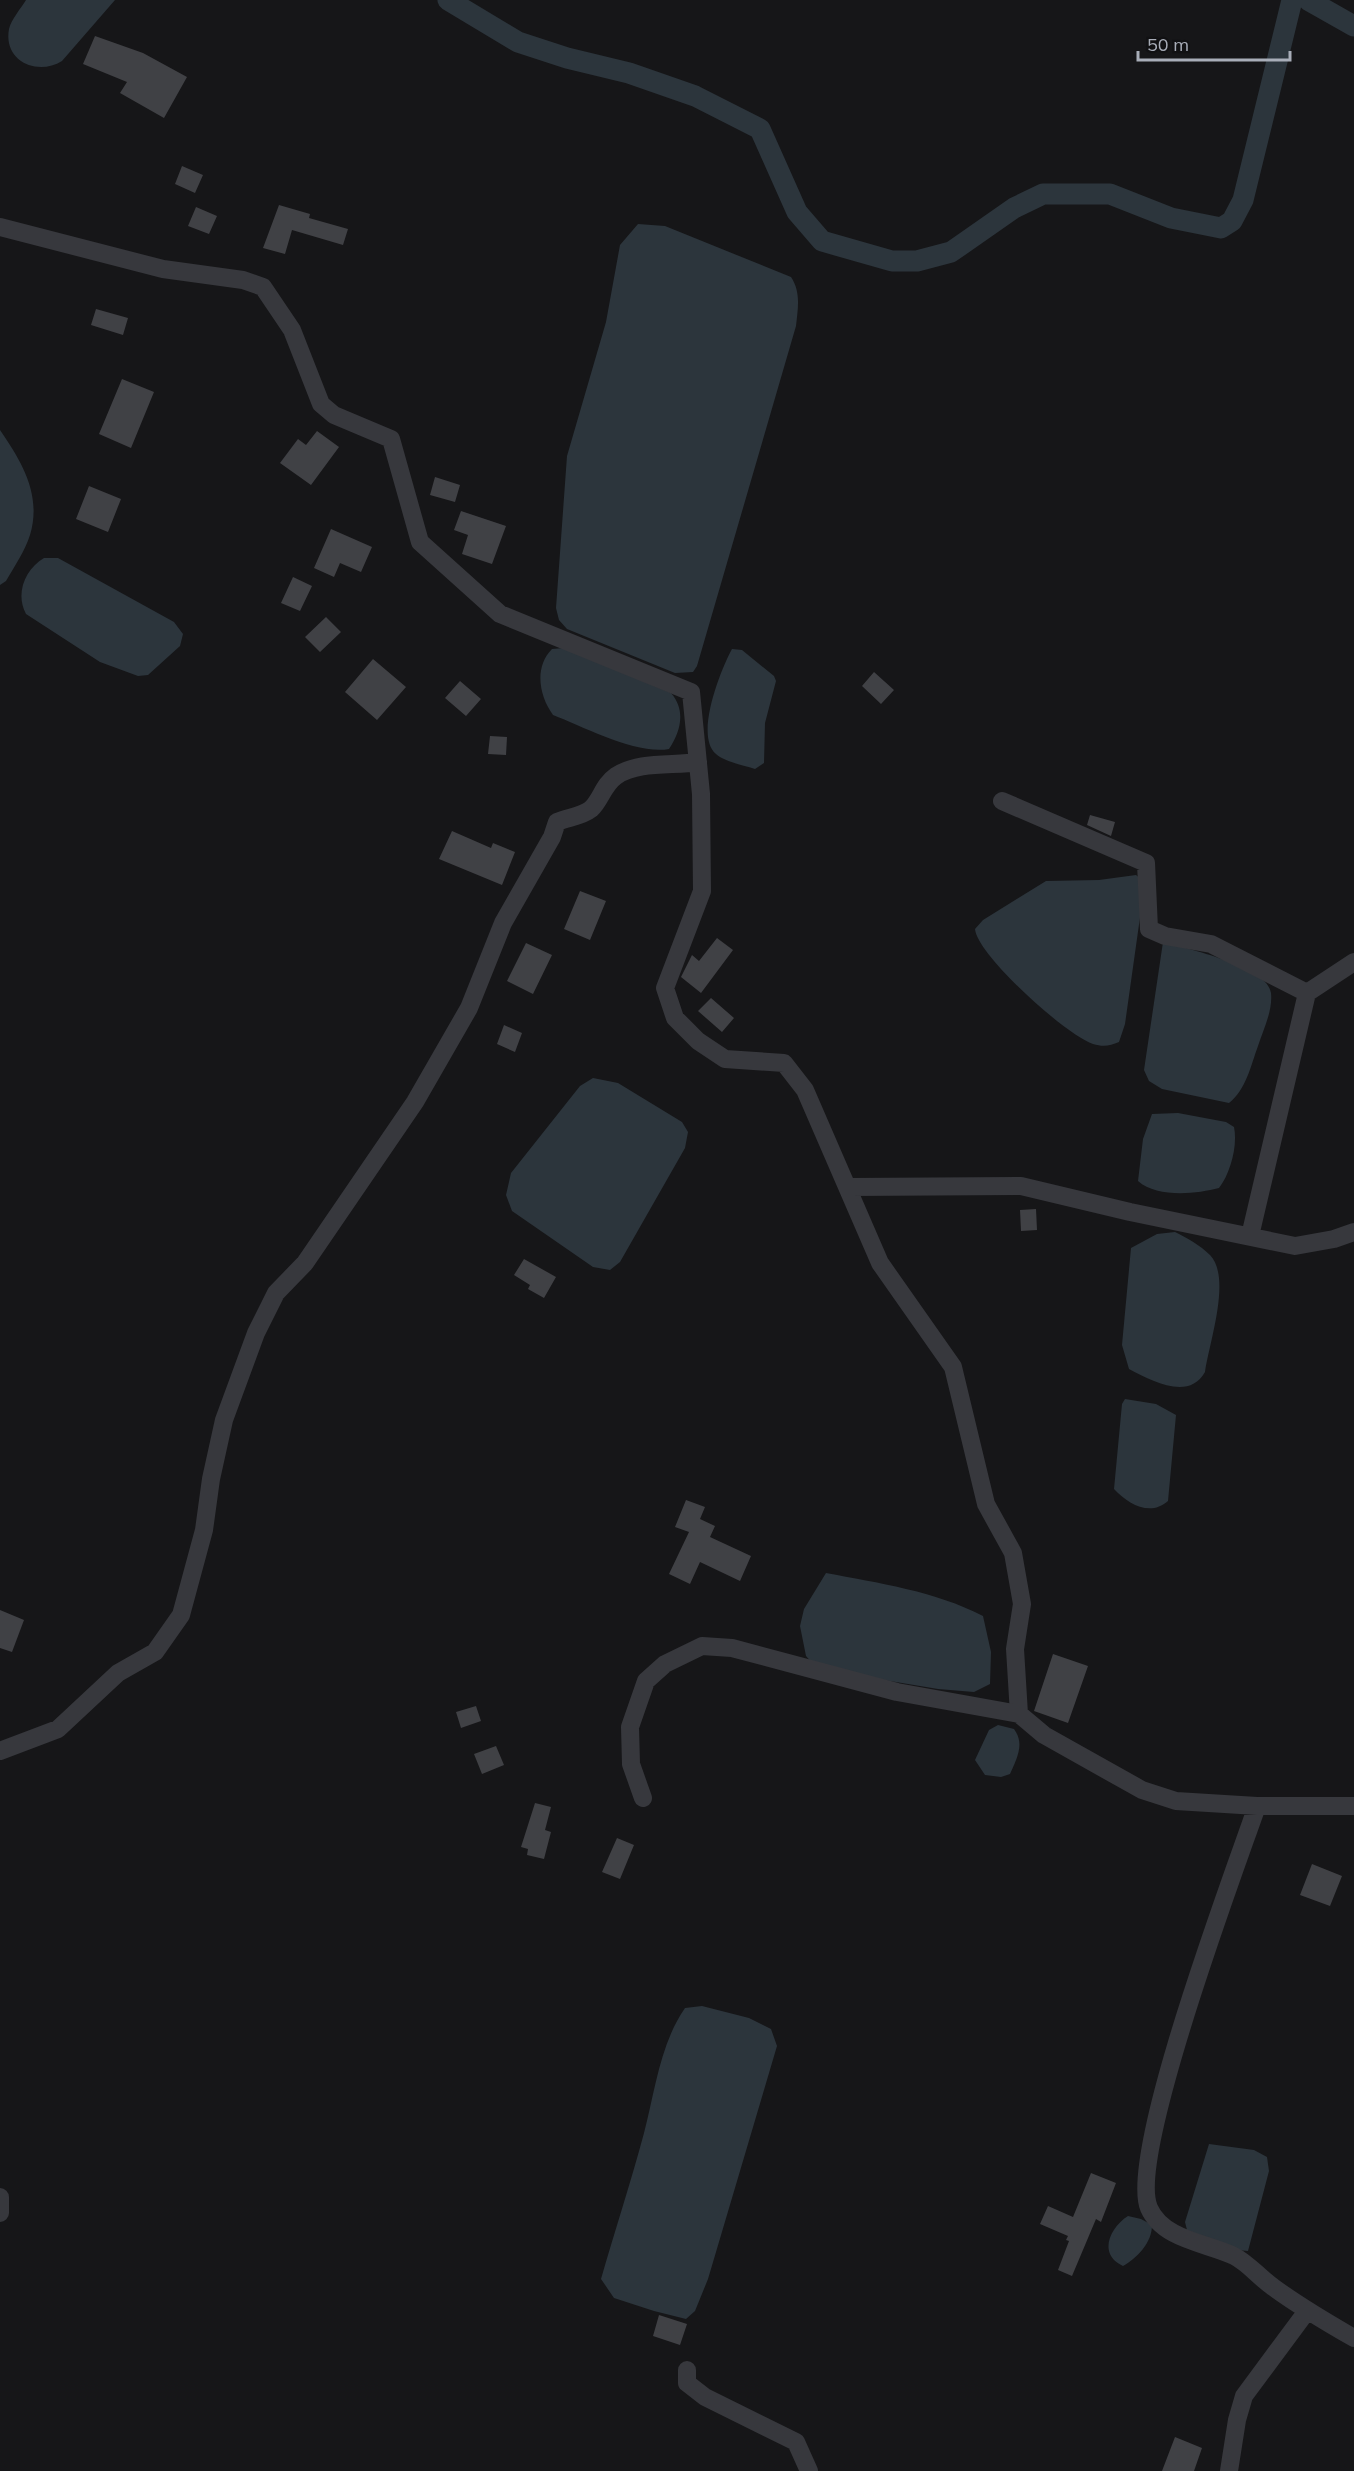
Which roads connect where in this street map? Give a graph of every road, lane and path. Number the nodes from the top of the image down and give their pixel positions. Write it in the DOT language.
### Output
graph roads {
  1 [pos="0,227"];
  2 [pos="698,762"];
  3 [pos="1002,801"];
  4 [pos="1354,962"];
  5 [pos="1307,993"];
  6 [pos="849,1187"];
  7 [pos="1354,1233"];
  8 [pos="1250,1236"];
  9 [pos="1019,1714"];
  10 [pos="0,1751"];
  11 [pos="643,1798"];
  12 [pos="1257,1806"];
  13 [pos="1354,1806"];
  14 [pos="0,2197"];
  15 [pos="0,2213"];
  16 [pos="1307,2311"];
  17 [pos="1354,2338"];
  18 [pos="687,2370"];
  19 [pos="809,2471"];
  20 [pos="1229,2471"];
  1 -- 2 [label="street"];
  2 -- 6 [label="street"];
  2 -- 10 [label="street"];
  3 -- 5 [label="street"];
  4 -- 5 [label="street"];
  5 -- 8 [label="street"];
  6 -- 8 [label="street"];
  6 -- 9 [label="street"];
  7 -- 8 [label="street"];
  9 -- 11 [label="street"];
  9 -- 12 [label="street"];
  12 -- 13 [label="street"];
  12 -- 16 [label="street"];
  14 -- 15 [label="street"];
  16 -- 17 [label="street"];
  16 -- 20 [label="street"];
  18 -- 19 [label="street"];
}
